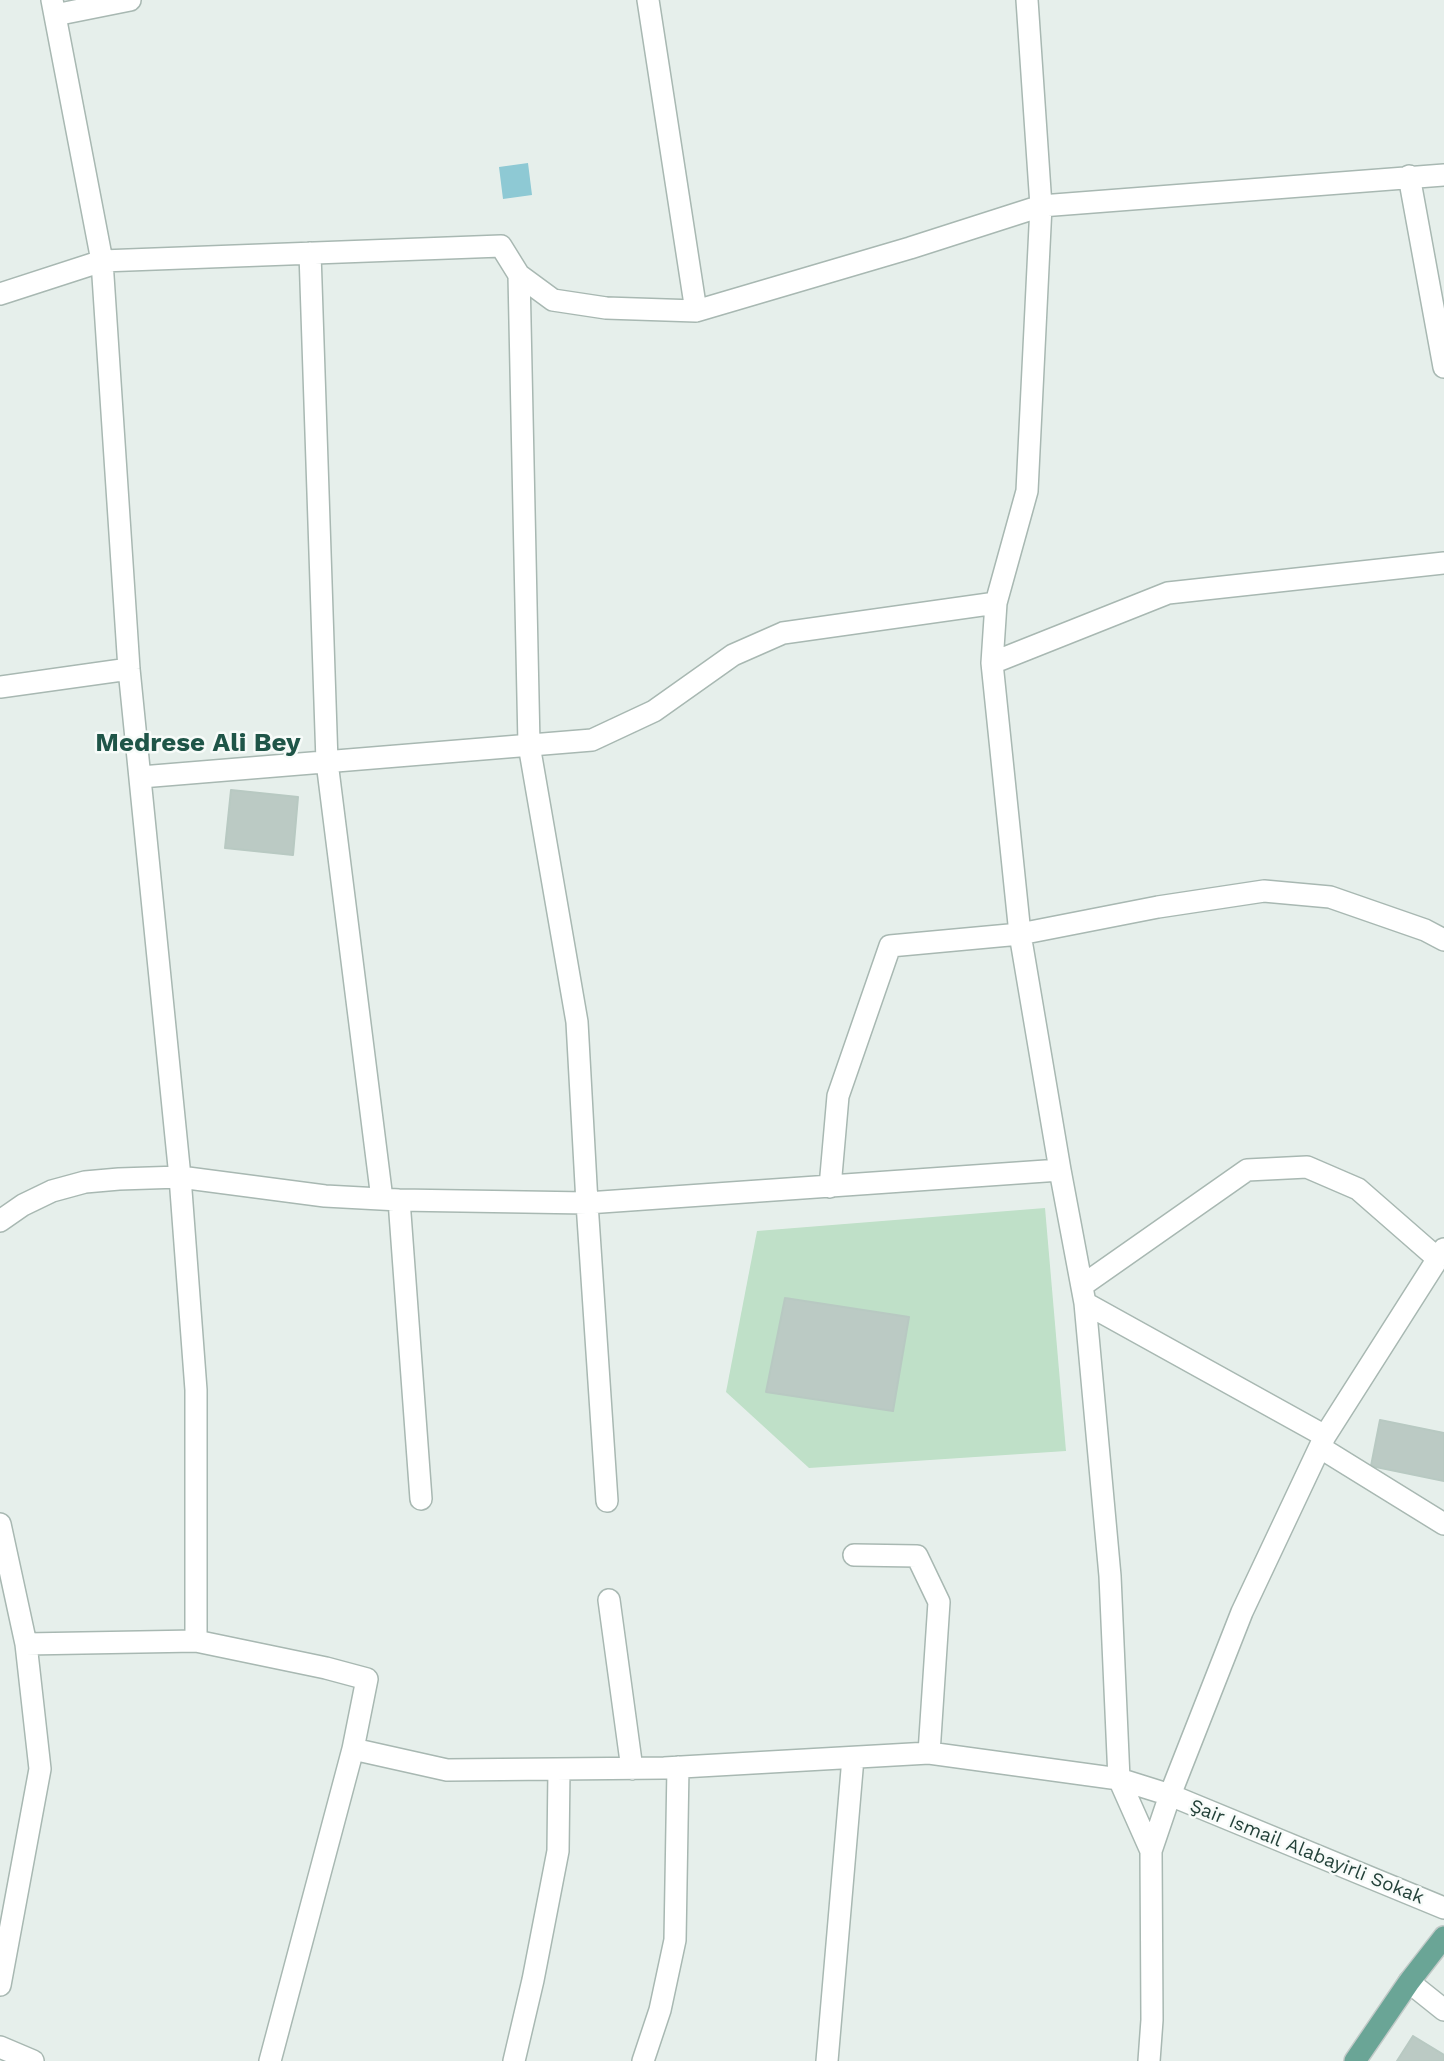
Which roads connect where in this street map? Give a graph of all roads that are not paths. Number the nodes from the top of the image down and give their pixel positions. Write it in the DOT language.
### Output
graph roads {
  1 [pos="130,0"];
  2 [pos="648,0"];
  3 [pos="1027,0"];
  4 [pos="53,8"];
  5 [pos="1444,175"];
  6 [pos="1409,176"];
  7 [pos="1041,206"];
  8 [pos="310,253"];
  9 [pos="102,261"];
  10 [pos="519,275"];
  11 [pos="0,294"];
  12 [pos="696,311"];
  13 [pos="1444,368"];
  14 [pos="1444,563"];
  15 [pos="996,603"];
  16 [pos="992,663"];
  17 [pos="129,669"];
  18 [pos="0,687"];
  19 [pos="529,745"];
  20 [pos="327,762"];
  21 [pos="141,777"];
  22 [pos="1020,934"];
  23 [pos="1444,940"];
  24 [pos="1060,1170"];
  25 [pos="180,1177"];
  26 [pos="830,1187"];
  27 [pos="391,1200"];
  28 [pos="587,1203"];
  29 [pos="0,1221"];
  30 [pos="1441,1253"];
  31 [pos="1084,1294"];
  32 [pos="1323,1442"];
  33 [pos="421,1499"];
  34 [pos="607,1501"];
  35 [pos="0,1524"];
  36 [pos="1444,1524"];
  37 [pos="854,1555"];
  38 [pos="609,1600"];
  39 [pos="196,1642"];
  40 [pos="26,1644"];
  41 [pos="352,1749"];
  42 [pos="929,1753"];
  43 [pos="853,1758"];
  44 [pos="678,1767"];
  45 [pos="559,1769"];
  46 [pos="632,1769"];
  47 [pos="1119,1779"];
  48 [pos="1170,1795"];
  49 [pos="1151,1851"];
  50 [pos="1444,1908"];
  51 [pos="1444,1937"];
  52 [pos="1409,1982"];
  53 [pos="0,1984"];
  54 [pos="1444,2010"];
  55 [pos="0,2047"];
  56 [pos="33,2061"];
  57 [pos="270,2061"];
  58 [pos="514,2061"];
  59 [pos="643,2061"];
  60 [pos="827,2061"];
  61 [pos="1149,2061"];
  62 [pos="1355,2061"];
  1 -- 4 [label="street"];
  2 -- 12 [label="street"];
  3 -- 7 [label="street"];
  4 -- 9 [label="street"];
  5 -- 6 [label="street"];
  6 -- 7 [label="street"];
  6 -- 13 [label="street"];
  7 -- 12 [label="street"];
  7 -- 15 [label="street"];
  8 -- 9 [label="street"];
  8 -- 10 [label="street"];
  8 -- 20 [label="street"];
  9 -- 11 [label="street"];
  9 -- 17 [label="street"];
  10 -- 12 [label="street"];
  10 -- 19 [label="street"];
  14 -- 16 [label="street"];
  15 -- 16 [label="street"];
  15 -- 19 [label="street"];
  16 -- 22 [label="street"];
  17 -- 18 [label="street"];
  17 -- 21 [label="street"];
  19 -- 20 [label="street"];
  19 -- 28 [label="street"];
  20 -- 21 [label="street"];
  20 -- 27 [label="street"];
  21 -- 25 [label="street"];
  22 -- 23 [label="street"];
  22 -- 24 [label="street"];
  22 -- 26 [label="street"];
  24 -- 26 [label="street"];
  24 -- 31 [label="street"];
  25 -- 27 [label="street"];
  25 -- 29 [label="street"];
  25 -- 39 [label="street"];
  26 -- 28 [label="street"];
  27 -- 28 [label="street"];
  27 -- 33 [label="street"];
  28 -- 34 [label="street"];
  30 -- 31 [label="street"];
  30 -- 32 [label="street"];
  31 -- 32 [label="street"];
  31 -- 47 [label="street"];
  32 -- 36 [label="street"];
  32 -- 48 [label="street"];
  35 -- 40 [label="street"];
  37 -- 42 [label="street"];
  38 -- 46 [label="street"];
  39 -- 40 [label="street"];
  39 -- 41 [label="street"];
  40 -- 53 [label="street"];
  41 -- 45 [label="street, Şair Ismail Alabayirli Sokak"];
  41 -- 57 [label="street"];
  42 -- 43 [label="street, Şair Ismail Alabayirli Sokak"];
  42 -- 47 [label="street, Şair Ismail Alabayirli Sokak"];
  43 -- 44 [label="street, Şair Ismail Alabayirli Sokak"];
  43 -- 60 [label="street"];
  44 -- 46 [label="street, Şair Ismail Alabayirli Sokak"];
  44 -- 59 [label="street"];
  45 -- 46 [label="street, Şair Ismail Alabayirli Sokak"];
  45 -- 58 [label="street"];
  47 -- 48 [label="street, Şair Ismail Alabayirli Sokak"];
  47 -- 49 [label="street"];
  48 -- 49 [label="street"];
  48 -- 50 [label="street, Şair Ismail Alabayirli Sokak"];
  49 -- 61 [label="street"];
  51 -- 52 [label="main road"];
  52 -- 54 [label="street"];
  52 -- 62 [label="main road"];
  55 -- 56 [label="street"];
}
